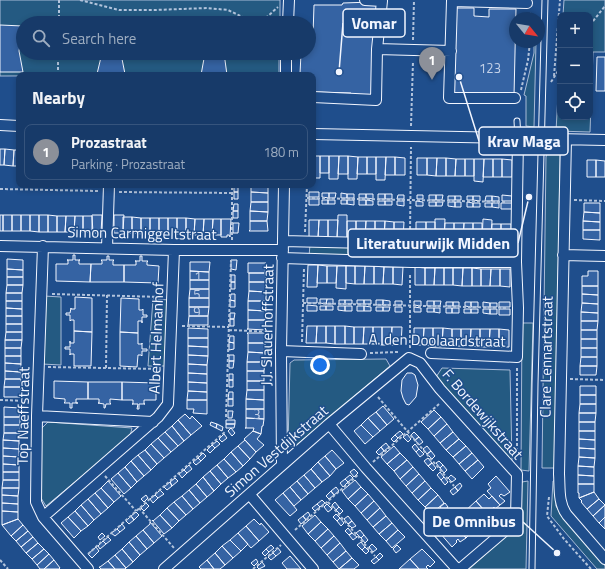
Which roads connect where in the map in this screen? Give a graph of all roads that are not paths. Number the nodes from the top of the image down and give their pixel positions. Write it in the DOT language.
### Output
graph roads {
  1 [pos="365,0"];
  2 [pos="545,0"];
  3 [pos="285,2"];
  4 [pos="527,3"];
  5 [pos="287,16"];
  6 [pos="377,49"];
  7 [pos="451,52"];
  8 [pos="286,60"];
  9 [pos="286,72"];
  10 [pos="518,95"];
  11 [pos="316,97"];
  12 [pos="518,121"];
  13 [pos="0,126"];
  14 [pos="16,126"];
  15 [pos="316,134"];
  16 [pos="518,138"];
  17 [pos="540,138"];
  18 [pos="566,139"];
  19 [pos="605,140"];
  20 [pos="109,188"];
  21 [pos="284,188"];
  22 [pos="516,245"];
  23 [pos="0,246"];
  24 [pos="43,246"];
  25 [pos="108,248"];
  26 [pos="174,250"];
  27 [pos="283,250"];
  28 [pos="563,255"];
  29 [pos="605,256"];
  30 [pos="516,262"];
  31 [pos="281,351"];
  32 [pos="431,353"];
  33 [pos="361,354"];
  34 [pos="406,355"];
  35 [pos="37,416"];
  36 [pos="153,422"];
  37 [pos="329,424"];
  38 [pos="282,465"];
  39 [pos="250,495"];
  40 [pos="43,517"];
  41 [pos="605,559"];
  42 [pos="88,569"];
  43 [pos="164,569"];
  44 [pos="313,569"];
  45 [pos="459,569"];
  46 [pos="532,569"];
  1 -- 6 [label="street"];
  2 -- 17 [label="lane"];
  3 -- 5 [label="street"];
  4 -- 7 [label="street"];
  6 -- 7 [label="street"];
  6 -- 11 [label="street"];
  7 -- 10 [label="street"];
  8 -- 9 [label="street"];
  12 -- 16 [label="lane"];
  13 -- 14 [label="street"];
  15 -- 16 [label="street"];
  16 -- 17 [label="street"];
  16 -- 22 [label="street, A. den Doolaardstraat"];
  17 -- 18 [label="street"];
  17 -- 46 [label="lane"];
  18 -- 19 [label="street"];
  18 -- 28 [label="street, Clare Lennartstraat"];
  20 -- 25 [label="street"];
  21 -- 27 [label="street, J.J. Slauerhoffstraat"];
  22 -- 27 [label="street"];
  22 -- 30 [label="street, A. den Doolaardstraat"];
  23 -- 24 [label="street, Simon Carmiggeltstraat"];
  24 -- 25 [label="street, Simon Carmiggeltstraat"];
  24 -- 35 [label="street, Top Naeffstraat"];
  25 -- 26 [label="street, Simon Carmiggeltstraat"];
  26 -- 27 [label="street, Simon Carmiggeltstraat"];
  26 -- 36 [label="street, Albert Helmanhof"];
  27 -- 30 [label="street"];
  27 -- 31 [label="street, J.J. Slauerhoffstraat"];
  28 -- 29 [label="street"];
  28 -- 41 [label="street, Clare Lennartstraat"];
  30 -- 32 [label="street, A. den Doolaardstraat"];
  31 -- 33 [label="street, A. den Doolaardstraat"];
  31 -- 38 [label="street, J.J. Slauerhoffstraat"];
  34 -- 37 [label="street, Simon Vestdijkstraat"];
  34 -- 45 [label="street, F. Bordewijkstraat"];
  35 -- 36 [label="street"];
  35 -- 40 [label="street, Top Naeffstraat"];
  36 -- 40 [label="street, Albert Helmanhof"];
  37 -- 38 [label="street, Simon Vestdijkstraat"];
  37 -- 45 [label="street, F. Bordewijkstraat"];
  38 -- 39 [label="street, Simon Vestdijkstraat"];
  39 -- 43 [label="street, Simon Vestdijkstraat"];
  39 -- 44 [label="street"];
  40 -- 42 [label="street, Top Naeffstraat"];
}
